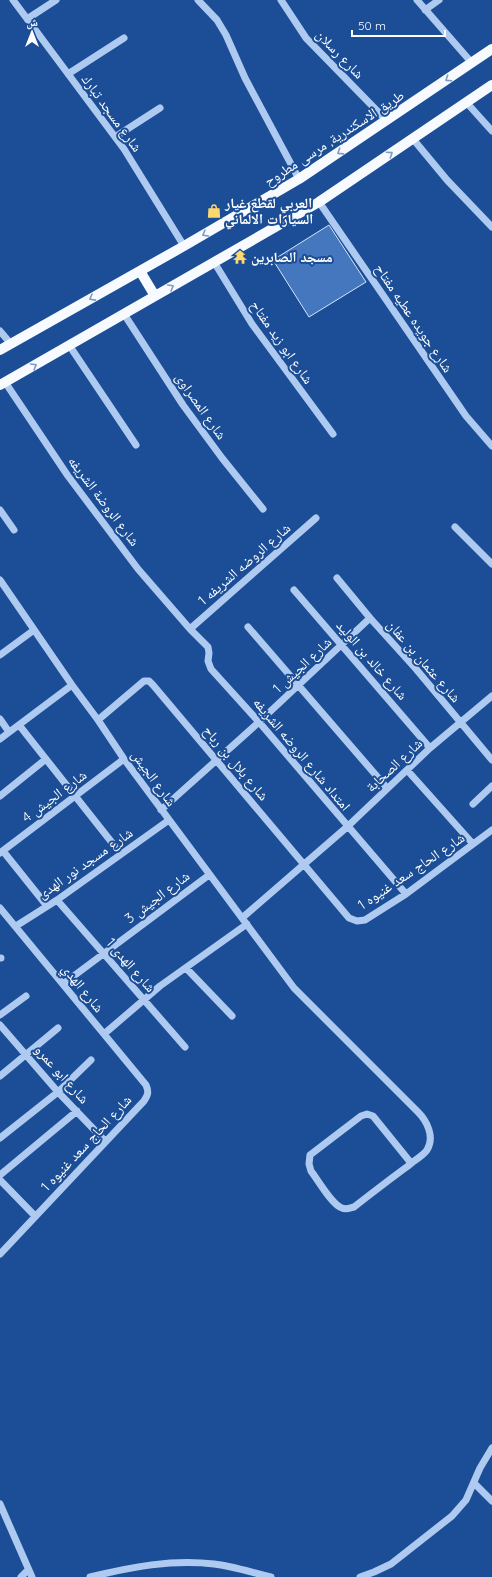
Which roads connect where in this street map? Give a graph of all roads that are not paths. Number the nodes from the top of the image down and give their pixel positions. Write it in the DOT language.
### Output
graph roads {
  1 [pos="13,0"];
  2 [pos="56,0"];
  3 [pos="198,0"];
  4 [pos="281,0"];
  5 [pos="417,0"];
  6 [pos="439,0"];
  7 [pos="425,10"];
  8 [pos="27,19"];
  9 [pos="124,38"];
  10 [pos="492,49"];
  11 [pos="472,63"];
  12 [pos="68,74"];
  13 [pos="492,85"];
  14 [pos="466,102"];
  15 [pos="160,108"];
  16 [pos="388,121"];
  17 [pos="492,131"];
  18 [pos="115,137"];
  19 [pos="413,138"];
  20 [pos="299,179"];
  21 [pos="319,202"];
  22 [pos="492,227"];
  23 [pos="184,246"];
  24 [pos="214,262"];
  25 [pos="140,271"];
  26 [pos="155,296"];
  27 [pos="124,314"];
  28 [pos="0,331"];
  29 [pos="11,344"];
  30 [pos="69,345"];
  31 [pos="0,350"];
  32 [pos="2,384"];
  33 [pos="333,434"];
  34 [pos="136,445"];
  35 [pos="492,446"];
  36 [pos="263,509"];
  37 [pos="0,510"];
  38 [pos="316,518"];
  39 [pos="455,527"];
  40 [pos="14,530"];
  41 [pos="492,564"];
  42 [pos="337,578"];
  43 [pos="0,580"];
  44 [pos="294,590"];
  45 [pos="370,618"];
  46 [pos="248,627"];
  47 [pos="190,629"];
  48 [pos="34,630"];
  49 [pos="342,645"];
  50 [pos="0,655"];
  51 [pos="72,685"];
  52 [pos="298,686"];
  53 [pos="492,696"];
  54 [pos="0,719"];
  55 [pos="98,720"];
  56 [pos="259,722"];
  57 [pos="460,722"];
  58 [pos="19,724"];
  59 [pos="9,732"];
  60 [pos="0,739"];
  61 [pos="430,748"];
  62 [pos="46,759"];
  63 [pos="124,759"];
  64 [pos="492,760"];
  65 [pos="217,761"];
  66 [pos="407,770"];
  67 [pos="492,786"];
  68 [pos="388,788"];
  69 [pos="0,796"];
  70 [pos="75,796"];
  71 [pos="473,804"];
  72 [pos="161,810"];
  73 [pos="169,820"];
  74 [pos="347,827"];
  75 [pos="492,830"];
  76 [pos="473,844"];
  77 [pos="2,852"];
  78 [pos="121,854"];
  79 [pos="305,865"];
  80 [pos="209,875"];
  81 [pos="406,894"];
  82 [pos="57,900"];
  83 [pos="47,906"];
  84 [pos="0,908"];
  85 [pos="344,911"];
  86 [pos="244,921"];
  87 [pos="16,926"];
  88 [pos="103,953"];
  89 [pos="186,968"];
  90 [pos="63,984"];
  91 [pos="26,996"];
  92 [pos="144,1000"];
  93 [pos="0,1015"];
  94 [pos="232,1016"];
  95 [pos="0,1025"];
  96 [pos="58,1028"];
  97 [pos="104,1034"];
  98 [pos="185,1047"];
  99 [pos="27,1054"];
  100 [pos="91,1060"];
  101 [pos="0,1076"];
  102 [pos="146,1085"];
  103 [pos="58,1092"];
  104 [pos="77,1111"];
  105 [pos="0,1138"];
  106 [pos="105,1141"];
  107 [pos="411,1163"];
  108 [pos="0,1175"];
  109 [pos="0,1180"];
  110 [pos="35,1216"];
  111 [pos="0,1254"];
  112 [pos="492,1448"];
  113 [pos="474,1483"];
  114 [pos="492,1501"];
  115 [pos="1,1508"];
  116 [pos="30,1574"];
  117 [pos="21,1577"];
  118 [pos="90,1577"];
  119 [pos="271,1577"];
  120 [pos="360,1577"];
  1 -- 8 [label="street, شارع مسجد تبارك"];
  2 -- 8 [label="street"];
  3 -- 20 [label="street"];
  4 -- 16 [label="street, شارع رسلان"];
  5 -- 7 [label="street"];
  6 -- 7 [label="street"];
  7 -- 11 [label="street"];
  8 -- 12 [label="street, شارع مسجد تبارك"];
  9 -- 12 [label="street"];
  10 -- 11 [label="main road, طريق الاسكندرية, مرسى مطروح"];
  11 -- 16 [label="main road, طريق الاسكندرية, مرسى مطروح, one-way"];
  12 -- 18 [label="street, شارع مسجد تبارك"];
  13 -- 14 [label="main road"];
  14 -- 17 [label="street"];
  14 -- 19 [label="main road"];
  15 -- 18 [label="street"];
  16 -- 20 [label="main road, طريق الاسكندرية, مرسى مطروح, one-way"];
  18 -- 23 [label="street, شارع مسجد تبارك"];
  21 -- 19 [label="main road, one-way"];
  19 -- 22 [label="street"];
  20 -- 23 [label="main road, طريق الاسكندرية, مرسى مطروح, one-way"];
  21 -- 24 [label="main road"];
  21 -- 35 [label="street, شارع جويده عطيه مفتاح"];
  23 -- 25 [label="main road, طريق الاسكندرية, مرسى مطروح"];
  26 -- 24 [label="main road, one-way"];
  24 -- 33 [label="street, شارع ابو زيد مفتاح"];
  25 -- 26 [label="main road"];
  25 -- 29 [label="main road, طريق الاسكندرية, مرسى مطروح, one-way"];
  26 -- 27 [label="main road"];
  27 -- 30 [label="main road"];
  27 -- 36 [label="street, شارع المصراوى"];
  28 -- 29 [label="street"];
  29 -- 31 [label="main road, طريق الاسكندرية, مرسى مطروح"];
  32 -- 30 [label="main road, one-way"];
  30 -- 34 [label="street"];
  32 -- 47 [label="street, شارع الروضة الشريفه"];
  37 -- 40 [label="street"];
  38 -- 47 [label="street, شارع الروضه الشريفه 1"];
  39 -- 41 [label="street"];
  42 -- 45 [label="street, شارع عثمان بن عفان"];
  43 -- 48 [label="street, شارع الجيش"];
  44 -- 49 [label="street, شارع خالد بن الوليد"];
  45 -- 49 [label="street, شارع الجيش 1"];
  45 -- 57 [label="street, شارع عثمان بن عفان"];
  46 -- 52 [label="street"];
  47 -- 56 [label="street, امتداد شارع الروضه الشريفه"];
  48 -- 50 [label="street"];
  48 -- 51 [label="street, شارع الجيش"];
  49 -- 52 [label="street, شارع الجيش 1"];
  49 -- 61 [label="street, شارع خالد بن الوليد"];
  51 -- 55 [label="street, شارع الجيش"];
  51 -- 58 [label="street"];
  52 -- 56 [label="street, شارع الجيش 1"];
  52 -- 68 [label="street"];
  53 -- 57 [label="street, شارع الصحابة"];
  54 -- 59 [label="street"];
  55 -- 63 [label="street, شارع الجيش"];
  55 -- 65 [label="street, شارع بلال بن رباح"];
  56 -- 65 [label="street, شارع الجيش 1"];
  56 -- 74 [label="street, امتداد شارع الروضه الشريفه"];
  57 -- 61 [label="street, شارع الصحابة"];
  57 -- 64 [label="street, شارع عثمان بن عفان"];
  58 -- 59 [label="street"];
  58 -- 62 [label="street"];
  59 -- 60 [label="street"];
  61 -- 66 [label="street, شارع الصحابة"];
  62 -- 69 [label="street"];
  62 -- 70 [label="street"];
  63 -- 70 [label="street, شارع الجيش 4"];
  63 -- 72 [label="street, شارع الجيش"];
  65 -- 72 [label="street, شارع الجيش 1"];
  65 -- 79 [label="street, شارع بلال بن رباح"];
  66 -- 68 [label="street, شارع الصحابة"];
  66 -- 76 [label="street"];
  67 -- 71 [label="street"];
  68 -- 74 [label="street, شارع الصحابة"];
  70 -- 77 [label="street, شارع الجيش 4"];
  70 -- 78 [label="street"];
  72 -- 73 [label="street, شارع الجيش"];
  73 -- 78 [label="street, شارع مسجد نور الهدى"];
  73 -- 80 [label="street, شارع الجيش"];
  74 -- 79 [label="street, شارع الصحابة"];
  74 -- 81 [label="street, امتداد شارع الروضه الشريفه"];
  75 -- 76 [label="street, شارع الحاج سعد غنيوه 1"];
  76 -- 81 [label="street, شارع الحاج سعد غنيوه 1"];
  77 -- 83 [label="street"];
  78 -- 82 [label="street, شارع مسجد نور الهدى"];
  79 -- 85 [label="street, شارع بلال بن رباح"];
  79 -- 86 [label="street, شارع الصحابة"];
  80 -- 86 [label="street, شارع الجيش"];
  80 -- 88 [label="street, شارع الجيش 3"];
  81 -- 85 [label="street, شارع الحاج سعد غنيوه 1"];
  82 -- 83 [label="street, شارع مسجد نور الهدى"];
  82 -- 88 [label="street, شارع الهدى 1"];
  83 -- 87 [label="street, شارع مسجد نور الهدى"];
  84 -- 87 [label="street, شارع الهدي"];
  86 -- 89 [label="street, شارع الصحابة"];
  86 -- 107 [label="street, شارع الجيش"];
  87 -- 90 [label="street, شارع الهدي"];
  88 -- 90 [label="street, شارع الجيش 3"];
  88 -- 92 [label="street, شارع الهدى 1"];
  89 -- 92 [label="street, شارع الصحابة"];
  89 -- 94 [label="street"];
  90 -- 97 [label="street, شارع الهدي"];
  91 -- 93 [label="street"];
  92 -- 97 [label="street, شارع الصحابة"];
  92 -- 98 [label="street, شارع الهدى 1"];
  95 -- 99 [label="street, شارع ابو عمرو"];
  96 -- 99 [label="street"];
  97 -- 102 [label="street, شارع الهدي"];
  99 -- 101 [label="street"];
  99 -- 103 [label="street, شارع ابو عمرو"];
  100 -- 103 [label="street"];
  102 -- 106 [label="street, شارع الحاج سعد غنيوه 1"];
  103 -- 104 [label="street, شارع ابو عمرو"];
  103 -- 105 [label="street"];
  104 -- 106 [label="street, شارع ابو عمرو"];
  104 -- 108 [label="street"];
  106 -- 110 [label="street, شارع الحاج سعد غنيوه 1"];
  107 -- 107 [label="street, شارع الجيش"];
  109 -- 110 [label="street"];
  110 -- 111 [label="street, شارع الحاج سعد غنيوه 1"];
  112 -- 113 [label="street"];
  113 -- 114 [label="street"];
  113 -- 120 [label="street"];
  115 -- 116 [label="street"];
  116 -- 117 [label="street"];
  118 -- 119 [label="street"];
}
